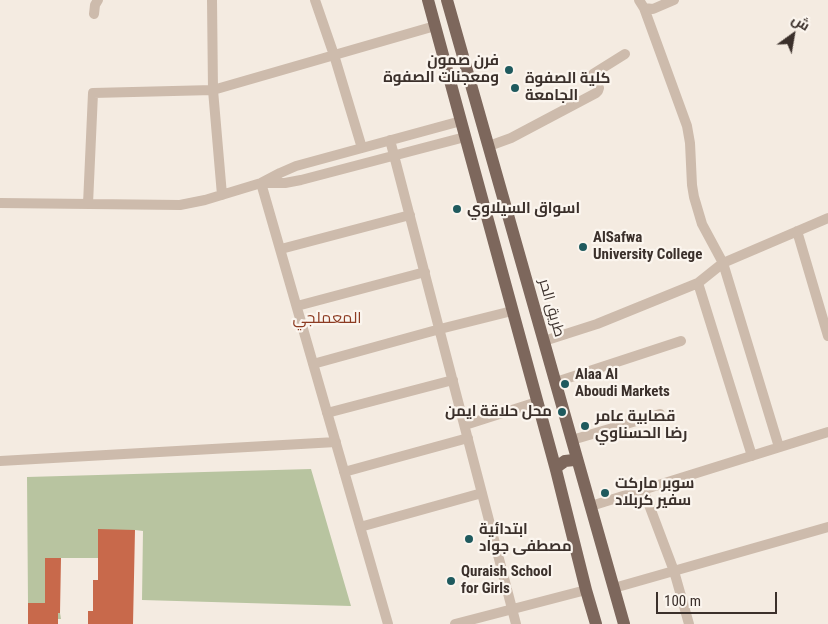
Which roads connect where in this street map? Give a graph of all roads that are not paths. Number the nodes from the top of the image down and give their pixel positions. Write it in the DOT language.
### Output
graph roads {
  1 [pos="98,0"];
  2 [pos="212,0"];
  3 [pos="315,0"];
  4 [pos="428,0"];
  5 [pos="447,0"];
  6 [pos="674,0"];
  7 [pos="642,4"];
  8 [pos="94,14"];
  9 [pos="454,24"];
  10 [pos="435,26"];
  11 [pos="459,42"];
  12 [pos="442,48"];
  13 [pos="334,54"];
  14 [pos="625,54"];
  15 [pos="213,90"];
  16 [pos="461,121"];
  17 [pos="465,137"];
  18 [pos="390,140"];
  19 [pos="489,146"];
  20 [pos="362,148"];
  21 [pos="394,155"];
  22 [pos="262,183"];
  23 [pos="222,195"];
  24 [pos="0,203"];
  25 [pos="88,204"];
  26 [pos="410,215"];
  27 [pos="828,218"];
  28 [pos="797,231"];
  29 [pos="280,249"];
  30 [pos="723,264"];
  31 [pos="425,272"];
  32 [pos="698,283"];
  33 [pos="297,306"];
  34 [pos="512,311"];
  35 [pos="440,330"];
  36 [pos="828,336"];
  37 [pos="682,341"];
  38 [pos="544,342"];
  39 [pos="313,364"];
  40 [pos="453,380"];
  41 [pos="556,382"];
  42 [pos="537,402"];
  43 [pos="328,413"];
  44 [pos="660,414"];
  45 [pos="464,425"];
  46 [pos="828,432"];
  47 [pos="468,438"];
  48 [pos="336,442"];
  49 [pos="573,442"];
  50 [pos="550,447"];
  51 [pos="779,448"];
  52 [pos="752,456"];
  53 [pos="0,461"];
  54 [pos="578,462"];
  55 [pos="556,470"];
  56 [pos="344,472"];
  57 [pos="643,490"];
  58 [pos="482,493"];
  59 [pos="591,506"];
  60 [pos="360,527"];
  61 [pos="828,527"];
  62 [pos="674,571"];
  63 [pos="614,588"];
  64 [pos="586,590"];
  65 [pos="512,609"];
  66 [pos="388,624"];
  67 [pos="455,624"];
  68 [pos="516,624"];
  69 [pos="596,624"];
  70 [pos="624,624"];
  71 [pos="689,624"];
  1 -- 8 [label="street"];
  2 -- 15 [label="street"];
  3 -- 13 [label="street"];
  4 -- 10 [label="main road"];
  5 -- 9 [label="main road, طريق الحر"];
  6 -- 7 [label="street"];
  7 -- 30 [label="street"];
  9 -- 10 [label="main road"];
  9 -- 11 [label="main road, طريق الحر"];
  10 -- 12 [label="main road"];
  10 -- 13 [label="street"];
  11 -- 12 [label="main road"];
  11 -- 19 [label="main road, طريق الحر"];
  12 -- 16 [label="main road"];
  13 -- 15 [label="street"];
  13 -- 20 [label="street"];
  14 -- 19 [label="street"];
  15 -- 23 [label="street"];
  15 -- 25 [label="street"];
  16 -- 17 [label="main road"];
  16 -- 18 [label="street"];
  17 -- 21 [label="street"];
  17 -- 34 [label="main road"];
  18 -- 20 [label="street"];
  18 -- 21 [label="street"];
  19 -- 38 [label="main road, طريق الحر"];
  20 -- 22 [label="street"];
  21 -- 22 [label="street"];
  21 -- 26 [label="street"];
  22 -- 23 [label="street"];
  22 -- 29 [label="street"];
  23 -- 25 [label="street"];
  24 -- 25 [label="street"];
  26 -- 29 [label="street"];
  26 -- 31 [label="street"];
  27 -- 28 [label="street"];
  28 -- 30 [label="street"];
  28 -- 36 [label="street"];
  29 -- 33 [label="street"];
  30 -- 32 [label="street"];
  30 -- 51 [label="street"];
  31 -- 33 [label="street"];
  31 -- 35 [label="street"];
  32 -- 38 [label="street"];
  32 -- 52 [label="street"];
  33 -- 39 [label="street"];
  34 -- 35 [label="street"];
  34 -- 42 [label="main road"];
  35 -- 39 [label="street"];
  35 -- 40 [label="street"];
  37 -- 41 [label="street"];
  38 -- 41 [label="main road, طريق الحر"];
  39 -- 43 [label="street"];
  40 -- 43 [label="street"];
  40 -- 45 [label="street"];
  41 -- 49 [label="main road, طريق الحر"];
  42 -- 45 [label="street"];
  42 -- 50 [label="main road"];
  43 -- 48 [label="street"];
  44 -- 49 [label="street"];
  45 -- 47 [label="street"];
  46 -- 51 [label="street"];
  47 -- 56 [label="street"];
  47 -- 58 [label="street"];
  48 -- 53 [label="street"];
  48 -- 56 [label="street"];
  49 -- 50 [label="main road"];
  49 -- 54 [label="main road, طريق الحر"];
  50 -- 55 [label="main road"];
  51 -- 52 [label="street"];
  52 -- 57 [label="street"];
  54 -- 55 [label="main road"];
  54 -- 59 [label="main road, طريق الحر"];
  55 -- 64 [label="main road"];
  56 -- 60 [label="street"];
  57 -- 59 [label="street"];
  57 -- 62 [label="street"];
  58 -- 60 [label="street"];
  58 -- 65 [label="street"];
  59 -- 63 [label="main road, طريق الحر"];
  60 -- 66 [label="street"];
  61 -- 62 [label="street"];
  62 -- 63 [label="street"];
  62 -- 71 [label="street"];
  63 -- 70 [label="main road, طريق الحر"];
  64 -- 65 [label="street"];
  64 -- 69 [label="main road"];
  65 -- 67 [label="street"];
  65 -- 68 [label="street"];
}
